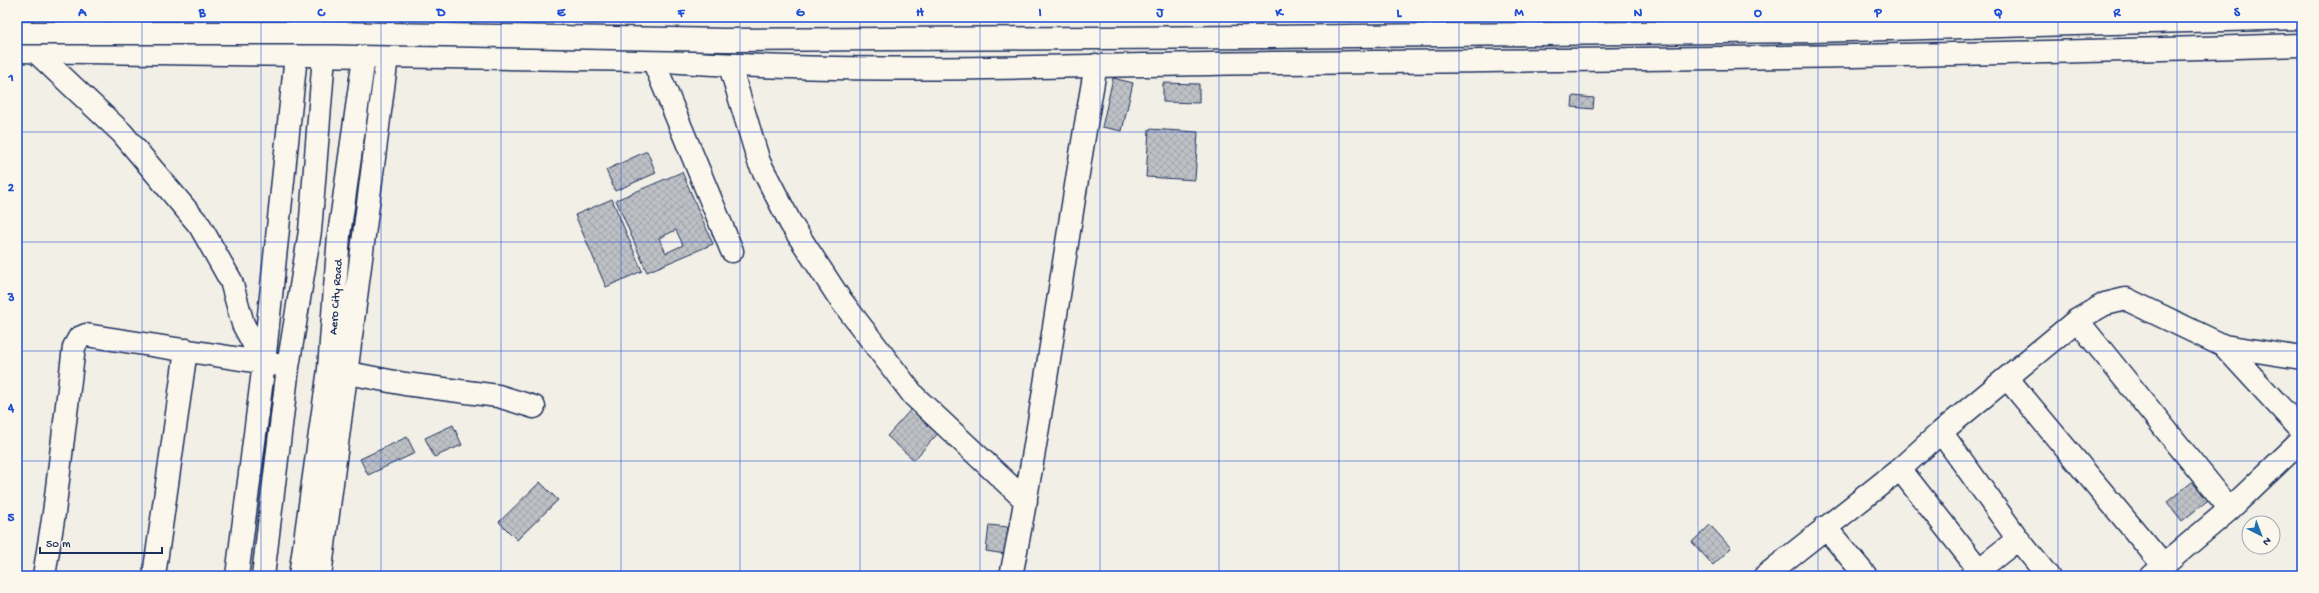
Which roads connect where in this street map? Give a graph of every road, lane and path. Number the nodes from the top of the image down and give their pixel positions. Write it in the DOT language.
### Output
graph roads {
  1 [pos="300,17"];
  2 [pos="323,17"];
  3 [pos="367,17"];
  4 [pos="390,17"];
  5 [pos="2302,18"];
  6 [pos="17,33"];
  7 [pos="2302,44"];
  8 [pos="26,51"];
  9 [pos="296,56"];
  10 [pos="324,56"];
  11 [pos="364,57"];
  12 [pos="387,57"];
  13 [pos="653,60"];
  14 [pos="1096,65"];
  15 [pos="730,66"];
  16 [pos="732,251"];
  17 [pos="2077,320"];
  18 [pos="2224,346"];
  19 [pos="186,350"];
  20 [pos="2302,358"];
  21 [pos="264,363"];
  22 [pos="288,366"];
  23 [pos="338,370"];
  24 [pos="2007,378"];
  25 [pos="534,406"];
  26 [pos="2302,431"];
  27 [pos="1941,432"];
  28 [pos="2302,440"];
  29 [pos="1900,469"];
  30 [pos="1026,502"];
  31 [pos="2230,509"];
  32 [pos="1825,527"];
  33 [pos="2018,539"];
  34 [pos="2157,570"];
  35 [pos="1978,574"];
  36 [pos="44,576"];
  37 [pos="154,576"];
  38 [pos="237,576"];
  39 [pos="263,576"];
  40 [pos="300,576"];
  41 [pos="320,576"];
  42 [pos="1011,576"];
  43 [pos="1765,576"];
  44 [pos="1866,576"];
  45 [pos="2048,576"];
  1 -- 9 [label="street"];
  2 -- 10 [label="street"];
  3 -- 11 [label="street, Aero City Road"];
  4 -- 12 [label="street"];
  5 -- 6 [label="street, bridge"];
  7 -- 14 [label="street"];
  8 -- 9 [label="street"];
  8 -- 21 [label="street"];
  9 -- 10 [label="street"];
  9 -- 21 [label="street"];
  10 -- 11 [label="street"];
  10 -- 22 [label="street"];
  11 -- 12 [label="street"];
  11 -- 23 [label="street, Aero City Road"];
  12 -- 13 [label="street"];
  12 -- 23 [label="street"];
  13 -- 15 [label="street"];
  13 -- 16 [label="street"];
  14 -- 15 [label="street"];
  14 -- 30 [label="street"];
  15 -- 30 [label="street"];
  17 -- 18 [label="street"];
  17 -- 24 [label="street"];
  17 -- 31 [label="street"];
  18 -- 20 [label="street"];
  18 -- 26 [label="street"];
  19 -- 21 [label="street"];
  19 -- 36 [label="street"];
  19 -- 37 [label="street"];
  21 -- 22 [label="street"];
  21 -- 38 [label="street"];
  22 -- 39 [label="street"];
  23 -- 25 [label="street"];
  23 -- 40 [label="street, Aero City Road"];
  23 -- 41 [label="street"];
  24 -- 27 [label="street"];
  24 -- 34 [label="street"];
  27 -- 29 [label="street"];
  27 -- 33 [label="street"];
  28 -- 31 [label="street"];
  29 -- 32 [label="street"];
  29 -- 35 [label="street"];
  30 -- 42 [label="street"];
  31 -- 34 [label="street"];
  32 -- 43 [label="street"];
  32 -- 44 [label="street"];
  33 -- 35 [label="street"];
  33 -- 45 [label="street"];
}
